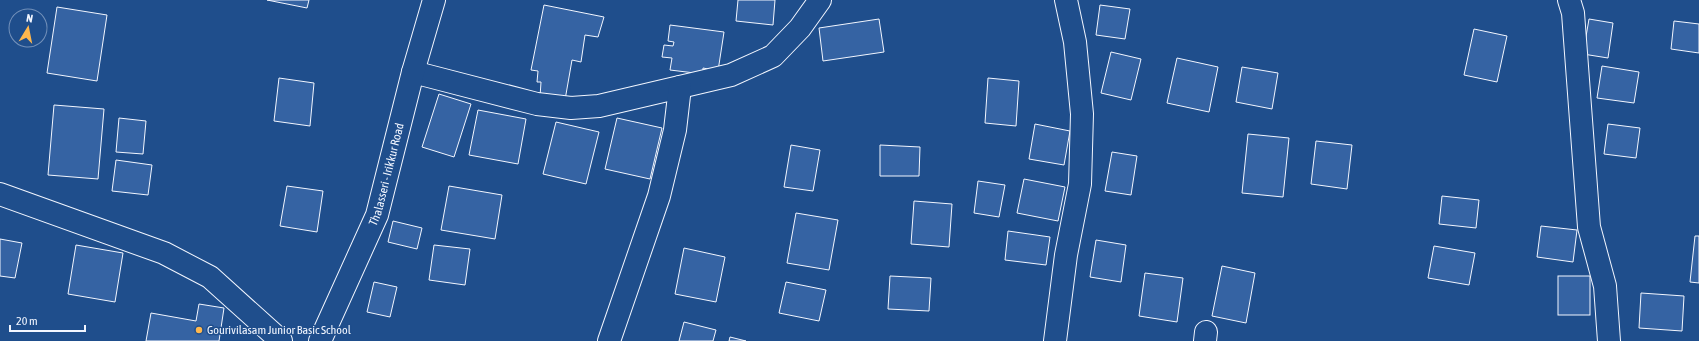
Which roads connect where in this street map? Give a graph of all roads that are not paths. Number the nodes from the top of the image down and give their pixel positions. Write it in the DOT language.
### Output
graph roads {
  1 [pos="434,0"];
  2 [pos="820,0"];
  3 [pos="1066,0"];
  4 [pos="1569,0"];
  5 [pos="413,72"];
  6 [pos="680,86"];
  7 [pos="0,194"];
  8 [pos="281,341"];
  9 [pos="320,341"];
  10 [pos="609,341"];
  11 [pos="1056,341"];
  12 [pos="1609,341"];
  1 -- 5 [label="street, Thalasseri - Irikkur Road"];
  2 -- 6 [label="street"];
  3 -- 11 [label="street"];
  4 -- 12 [label="street"];
  5 -- 6 [label="street"];
  5 -- 9 [label="street, Thalasseri - Irikkur Road"];
  6 -- 10 [label="street"];
  7 -- 8 [label="street"];
}
